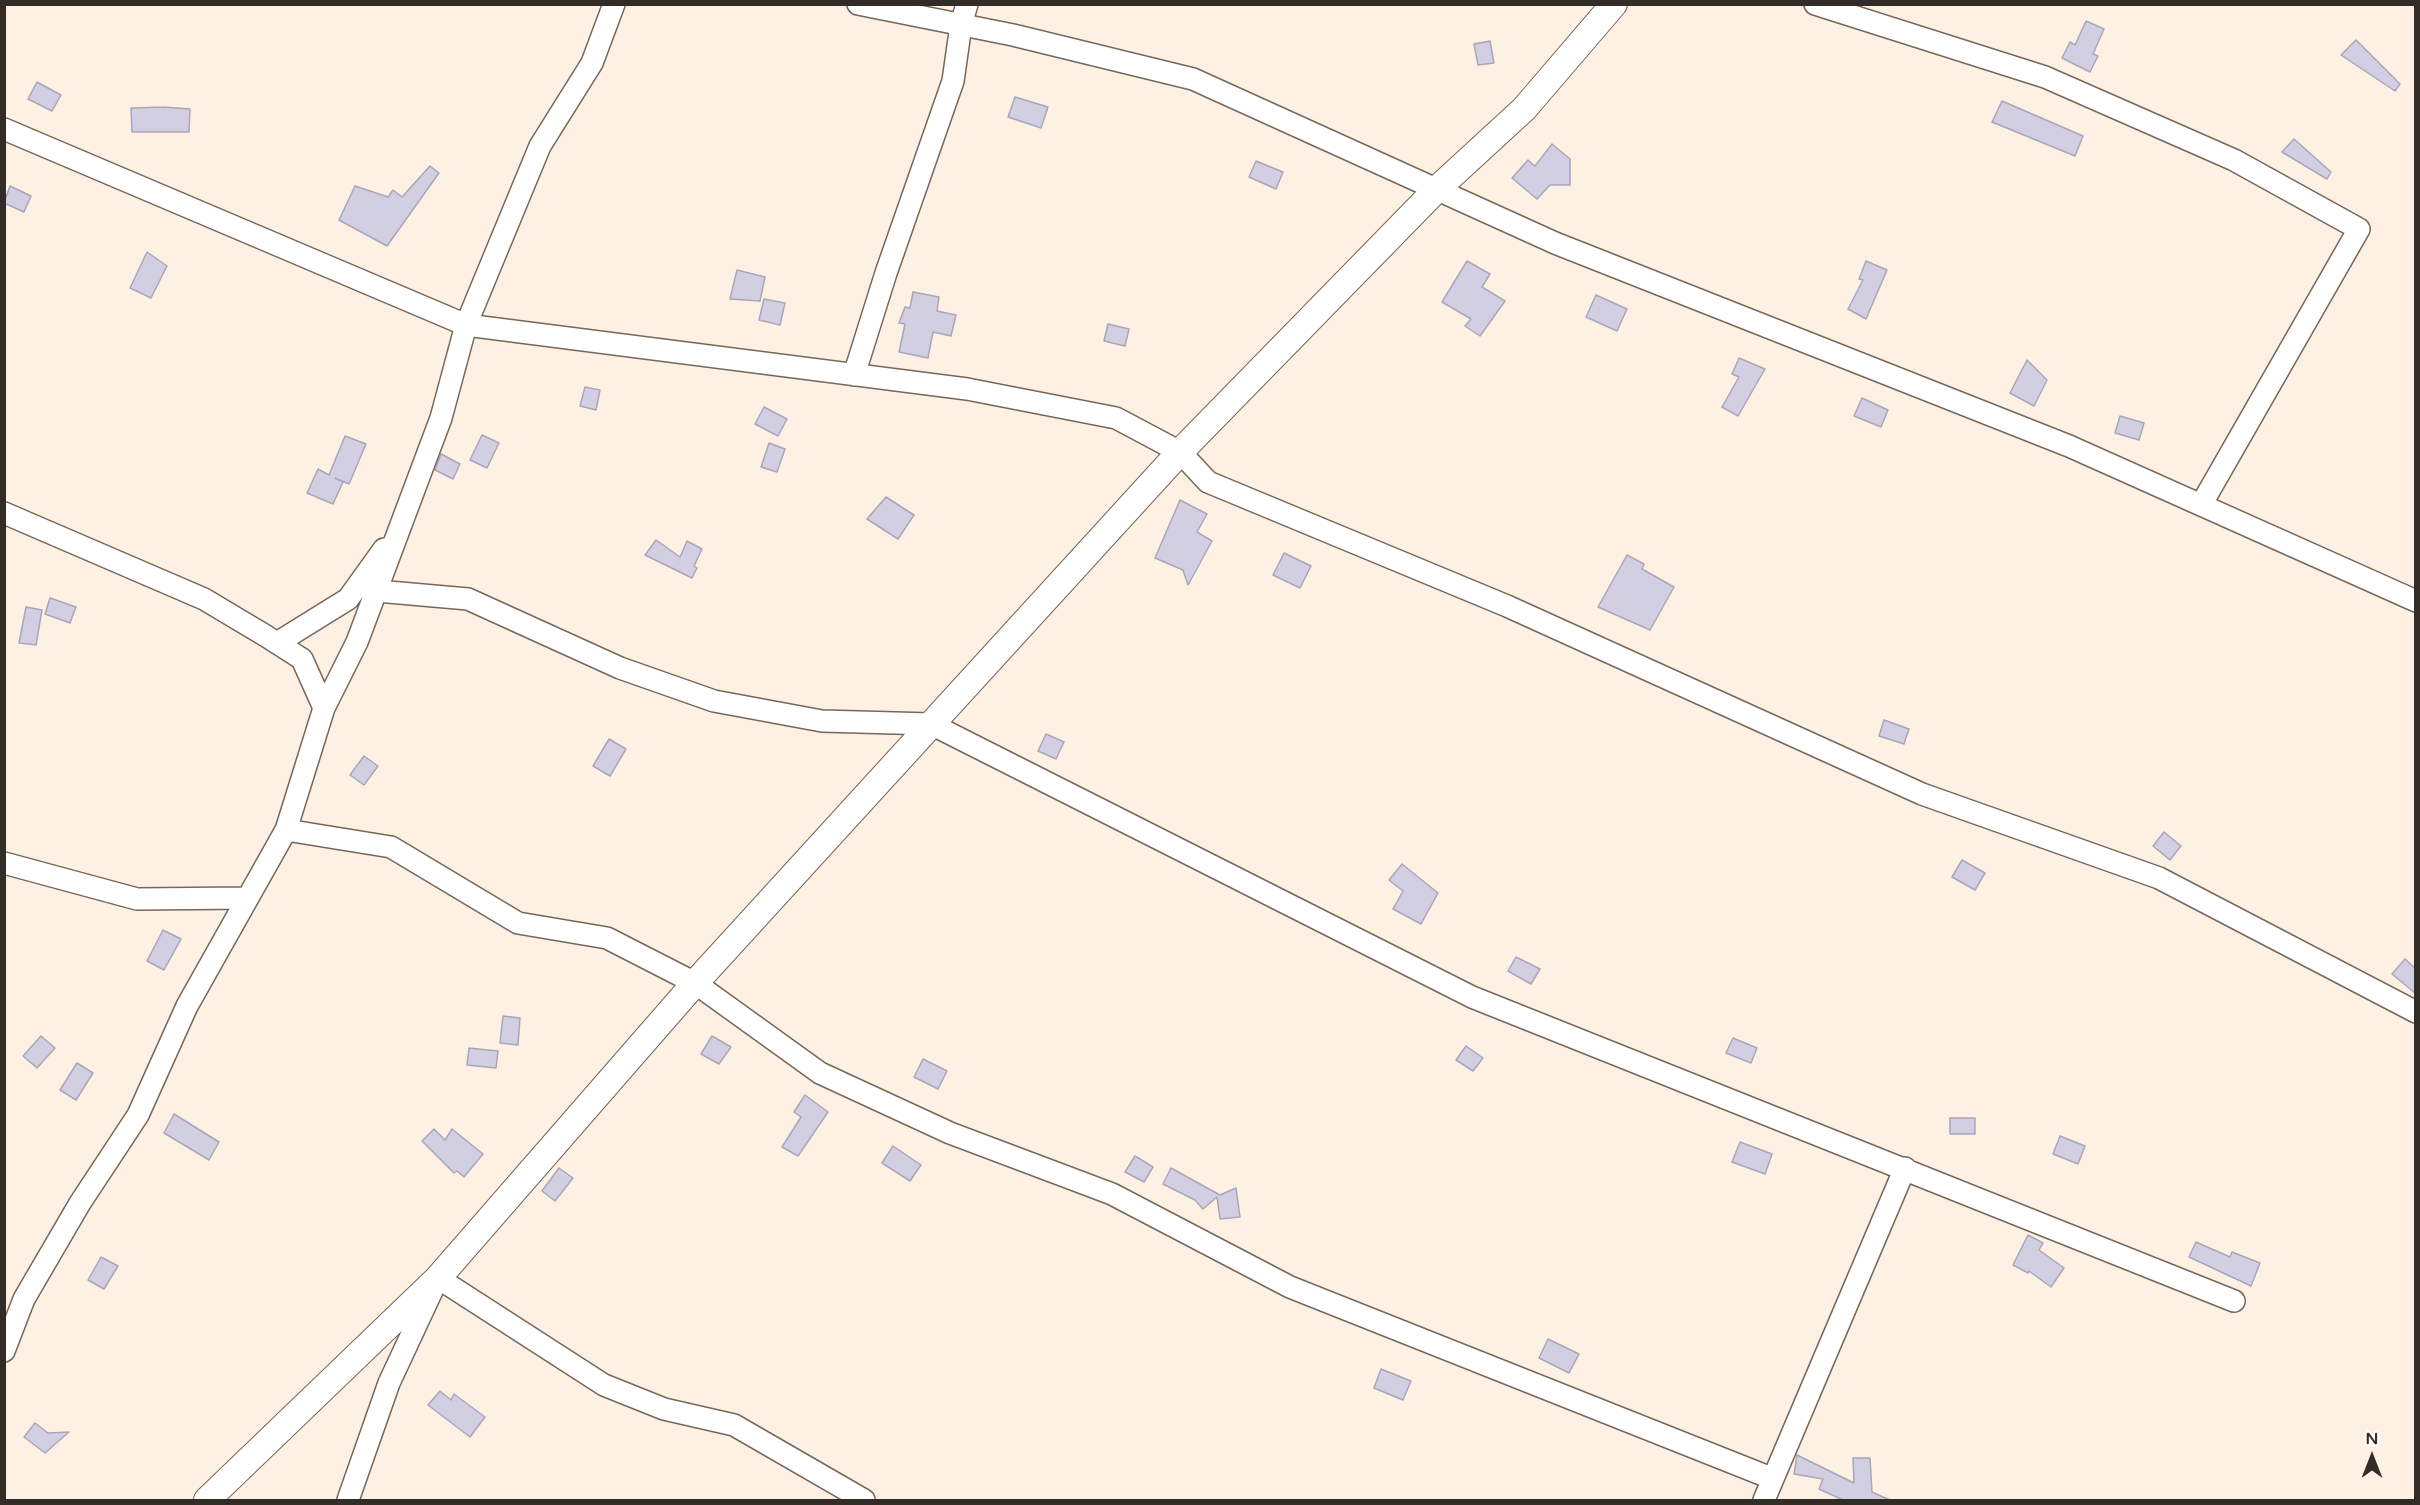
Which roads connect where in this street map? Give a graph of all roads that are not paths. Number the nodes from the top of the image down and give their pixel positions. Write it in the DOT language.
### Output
graph roads {
  1 [pos="614,4"];
  2 [pos="858,4"];
  3 [pos="967,4"];
  4 [pos="1614,4"];
  5 [pos="1815,4"];
  6 [pos="961,25"];
  7 [pos="4,129"];
  8 [pos="1437,189"];
  9 [pos="466,325"];
  10 [pos="854,375"];
  11 [pos="1180,452"];
  12 [pos="2201,505"];
  13 [pos="4,513"];
  14 [pos="402,524"];
  15 [pos="377,591"];
  16 [pos="2415,601"];
  17 [pos="277,643"];
  18 [pos="324,708"];
  19 [pos="931,724"];
  20 [pos="286,830"];
  21 [pos="4,863"];
  22 [pos="246,898"];
  23 [pos="695,983"];
  24 [pos="2415,1012"];
  25 [pos="1905,1168"];
  26 [pos="438,1278"];
  27 [pos="2234,1301"];
  28 [pos="4,1351"];
  29 [pos="1771,1478"];
  30 [pos="207,1500"];
  31 [pos="348,1500"];
  32 [pos="864,1500"];
  33 [pos="1764,1500"];
  1 -- 9 [label="street"];
  2 -- 6 [label="street"];
  3 -- 6 [label="street"];
  4 -- 8 [label="street"];
  5 -- 12 [label="street"];
  6 -- 8 [label="street"];
  6 -- 10 [label="street"];
  7 -- 9 [label="street"];
  8 -- 11 [label="street"];
  8 -- 12 [label="street"];
  9 -- 10 [label="street"];
  9 -- 14 [label="street"];
  10 -- 11 [label="street"];
  11 -- 19 [label="street"];
  11 -- 24 [label="street"];
  12 -- 16 [label="street"];
  13 -- 17 [label="street"];
  14 -- 15 [label="street"];
  14 -- 17 [label="street"];
  15 -- 18 [label="street"];
  15 -- 19 [label="street"];
  17 -- 18 [label="street"];
  18 -- 20 [label="street"];
  19 -- 23 [label="street"];
  19 -- 25 [label="street"];
  20 -- 22 [label="street"];
  20 -- 23 [label="street"];
  21 -- 22 [label="street"];
  22 -- 28 [label="street"];
  23 -- 26 [label="street"];
  23 -- 29 [label="street"];
  25 -- 27 [label="street"];
  25 -- 29 [label="street"];
  26 -- 30 [label="street"];
  26 -- 31 [label="street"];
  26 -- 32 [label="street"];
  29 -- 33 [label="street"];
}
